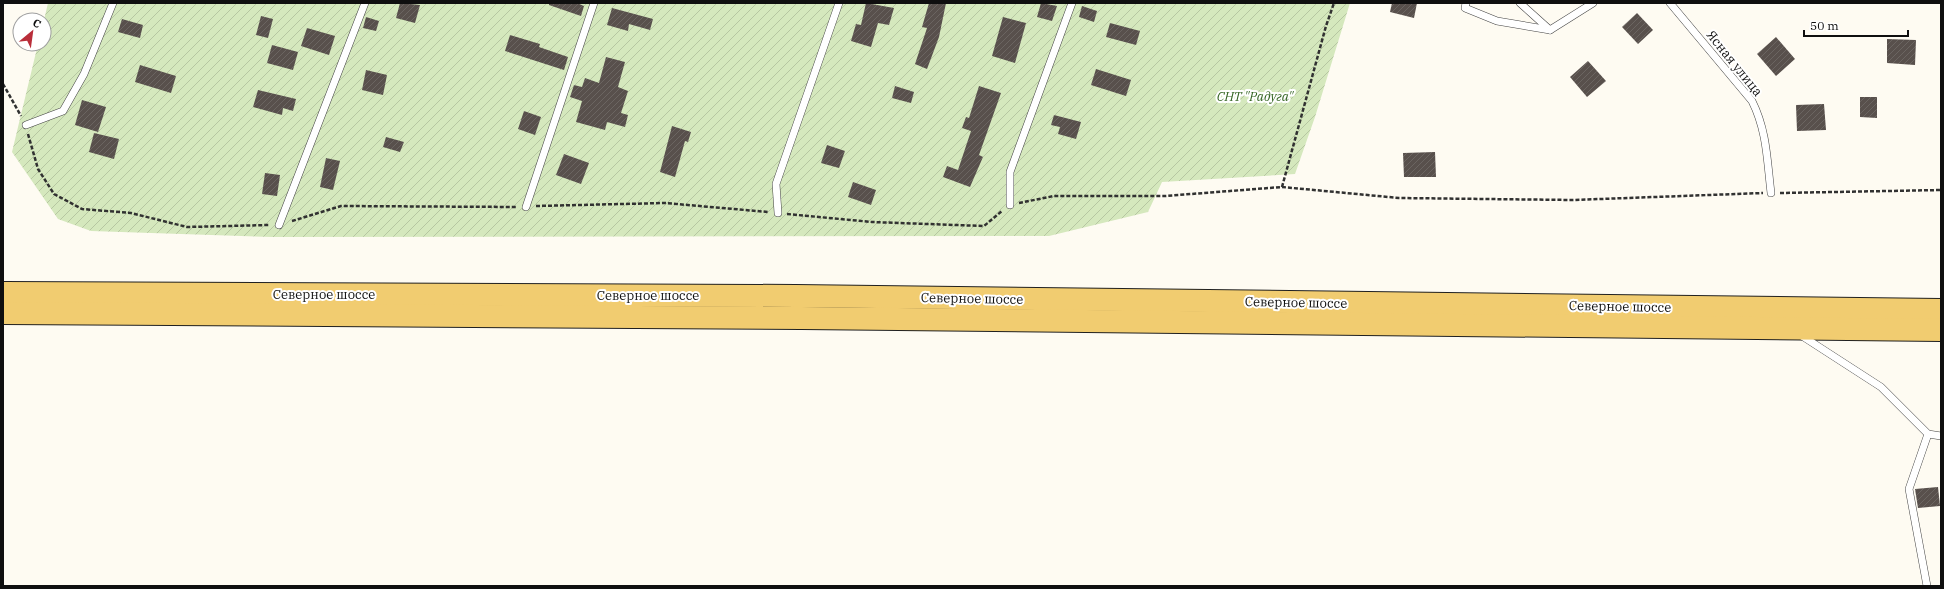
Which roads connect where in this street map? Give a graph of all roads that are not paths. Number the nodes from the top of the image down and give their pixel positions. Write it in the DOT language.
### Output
graph roads {
  1 [pos="113,3"];
  2 [pos="365,3"];
  3 [pos="594,3"];
  4 [pos="839,3"];
  5 [pos="1072,3"];
  6 [pos="1466,3"];
  7 [pos="1520,3"];
  8 [pos="1593,3"];
  9 [pos="1670,3"];
  10 [pos="1550,30"];
  11 [pos="26,125"];
  12 [pos="1771,193"];
  13 [pos="1010,206"];
  14 [pos="526,207"];
  15 [pos="778,213"];
  16 [pos="279,225"];
  17 [pos="3,293"];
  18 [pos="1941,310"];
  19 [pos="3,313"];
  20 [pos="1787,327"];
  21 [pos="1941,330"];
  22 [pos="1928,434"];
  23 [pos="1941,436"];
  24 [pos="1927,586"];
  1 -- 11 [label="lane"];
  2 -- 16 [label="lane"];
  3 -- 14 [label="lane"];
  4 -- 15 [label="lane"];
  5 -- 13 [label="lane"];
  6 -- 10 [label="lane"];
  7 -- 10 [label="lane"];
  8 -- 10 [label="lane"];
  9 -- 12 [label="lane, Ясная улица"];
  17 -- 18 [label="main road, Северное шоссе"];
  19 -- 20 [label="main road, Северное шоссе"];
  20 -- 21 [label="main road, Северное шоссе"];
  20 -- 22 [label="lane"];
  22 -- 23 [label="lane"];
  22 -- 24 [label="lane"];
}
